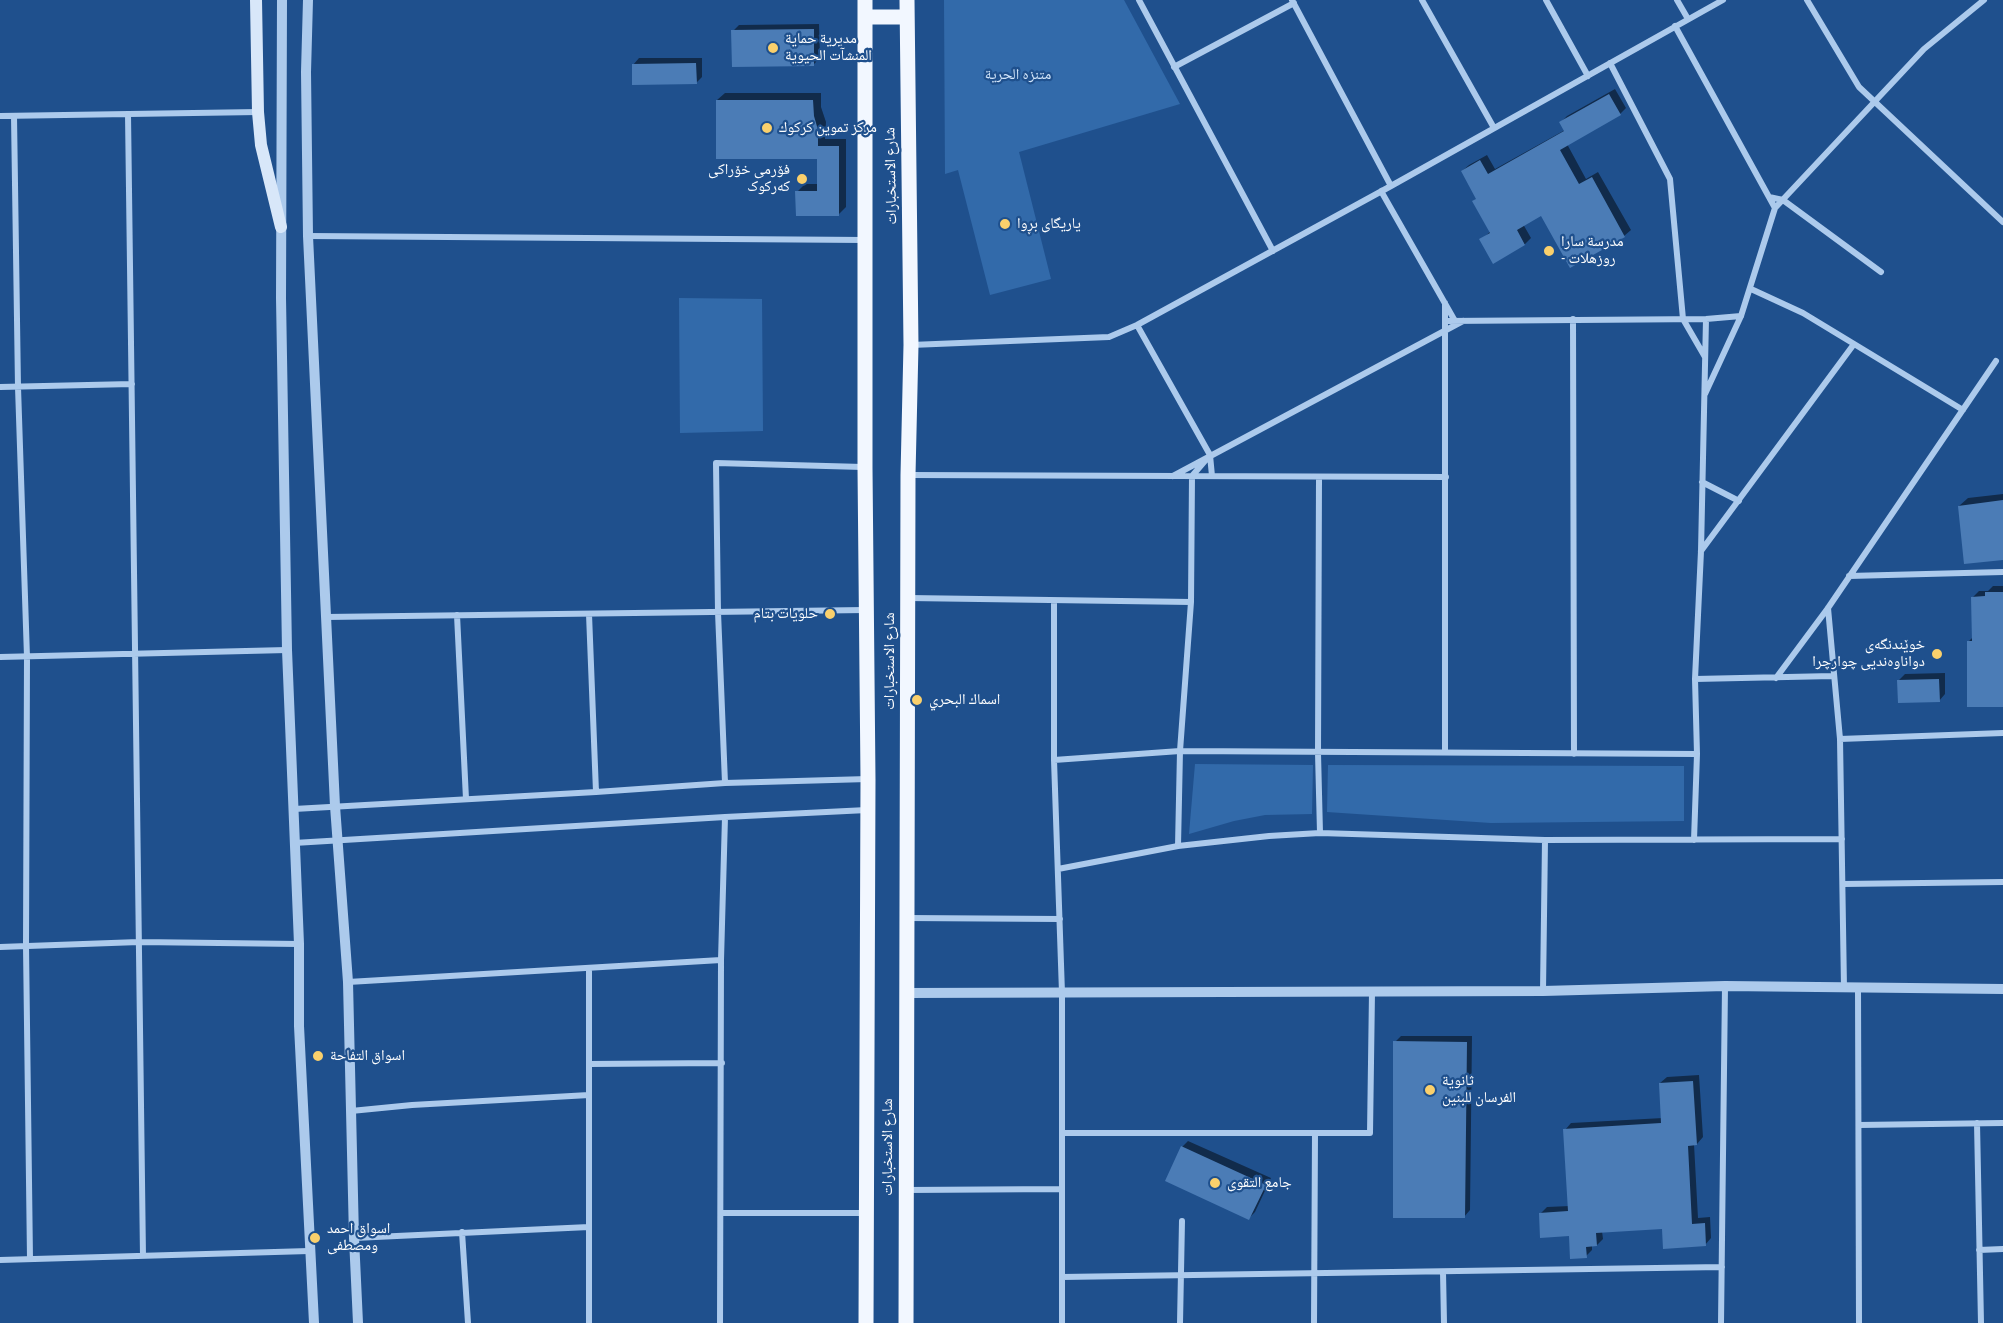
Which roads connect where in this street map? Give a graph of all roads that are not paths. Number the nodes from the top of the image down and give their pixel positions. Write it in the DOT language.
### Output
graph roads {
  1 [pos="256,0"];
  2 [pos="282,0"];
  3 [pos="308,0"];
  4 [pos="865,0"];
  5 [pos="907,0"];
  6 [pos="1139,0"];
  7 [pos="1422,0"];
  8 [pos="1546,0"];
  9 [pos="1677,0"];
  10 [pos="1723,0"];
  11 [pos="1807,0"];
  12 [pos="1984,0"];
  13 [pos="1293,2"];
  14 [pos="865,17"];
  15 [pos="907,17"];
  16 [pos="1688,19"];
  17 [pos="1675,26"];
  18 [pos="1610,63"];
  19 [pos="1174,67"];
  20 [pos="1588,76"];
  21 [pos="1874,101"];
  22 [pos="258,112"];
  23 [pos="128,114"];
  24 [pos="0,116"];
  25 [pos="14,116"];
  26 [pos="1494,128"];
  27 [pos="1391,186"];
  28 [pos="1381,192"];
  29 [pos="1769,197"];
  30 [pos="1783,200"];
  31 [pos="1775,208"];
  32 [pos="2003,221"];
  33 [pos="280,227"];
  34 [pos="308,236"];
  35 [pos="865,240"];
  36 [pos="1273,251"];
  37 [pos="1881,272"];
  38 [pos="1751,289"];
  39 [pos="1445,303"];
  40 [pos="1741,316"];
  41 [pos="1573,319"];
  42 [pos="1683,319"];
  43 [pos="1706,319"];
  44 [pos="1446,321"];
  45 [pos="1455,321"];
  46 [pos="1463,321"];
  47 [pos="1137,325"];
  48 [pos="1446,331"];
  49 [pos="1854,344"];
  50 [pos="910,345"];
  51 [pos="1705,358"];
  52 [pos="1996,361"];
  53 [pos="132,384"];
  54 [pos="0,387"];
  55 [pos="18,387"];
  56 [pos="1704,397"];
  57 [pos="1963,410"];
  58 [pos="1210,455"];
  59 [pos="865,468"];
  60 [pos="908,475"];
  61 [pos="1173,476"];
  62 [pos="1192,476"];
  63 [pos="1212,476"];
  64 [pos="1318,477"];
  65 [pos="1446,477"];
  66 [pos="1702,482"];
  67 [pos="1739,501"];
  68 [pos="1701,551"];
  69 [pos="2003,572"];
  70 [pos="1849,576"];
  71 [pos="909,598"];
  72 [pos="1054,601"];
  73 [pos="1191,602"];
  74 [pos="1828,608"];
  75 [pos="866,610"];
  76 [pos="718,612"];
  77 [pos="589,614"];
  78 [pos="457,615"];
  79 [pos="326,617"];
  80 [pos="287,650"];
  81 [pos="136,653"];
  82 [pos="0,657"];
  83 [pos="27,657"];
  84 [pos="1833,676"];
  85 [pos="1776,678"];
  86 [pos="1695,679"];
  87 [pos="2003,733"];
  88 [pos="1840,739"];
  89 [pos="1180,751"];
  90 [pos="1445,752"];
  91 [pos="1318,753"];
  92 [pos="1574,754"];
  93 [pos="1697,754"];
  94 [pos="1054,760"];
  95 [pos="868,779"];
  96 [pos="725,783"];
  97 [pos="596,792"];
  98 [pos="466,799"];
  99 [pos="335,806"];
  100 [pos="294,809"];
  101 [pos="867,810"];
  102 [pos="725,817"];
  103 [pos="1320,833"];
  104 [pos="1842,839"];
  105 [pos="1545,840"];
  106 [pos="1694,840"];
  107 [pos="337,841"];
  108 [pos="294,843"];
  109 [pos="1178,846"];
  110 [pos="1058,869"];
  111 [pos="2003,882"];
  112 [pos="1843,884"];
  113 [pos="907,918"];
  114 [pos="1060,919"];
  115 [pos="139,942"];
  116 [pos="299,944"];
  117 [pos="26,946"];
  118 [pos="0,947"];
  119 [pos="721,960"];
  120 [pos="590,969"];
  121 [pos="348,982"];
  122 [pos="1725,986"];
  123 [pos="1844,988"];
  124 [pos="1858,988"];
  125 [pos="2003,989"];
  126 [pos="1543,991"];
  127 [pos="1371,992"];
  128 [pos="907,993"];
  129 [pos="1062,993"];
  130 [pos="722,1063"];
  131 [pos="589,1064"];
  132 [pos="589,1095"];
  133 [pos="351,1111"];
  134 [pos="1977,1123"];
  135 [pos="2003,1123"];
  136 [pos="1858,1125"];
  137 [pos="1062,1133"];
  138 [pos="1315,1133"];
  139 [pos="1062,1189"];
  140 [pos="905,1190"];
  141 [pos="721,1213"];
  142 [pos="866,1213"];
  143 [pos="1182,1221"];
  144 [pos="589,1227"];
  145 [pos="462,1232"];
  146 [pos="354,1238"];
  147 [pos="2003,1249"];
  148 [pos="1979,1250"];
  149 [pos="309,1251"];
  150 [pos="143,1256"];
  151 [pos="30,1259"];
  152 [pos="0,1260"];
  153 [pos="1722,1267"];
  154 [pos="1443,1272"];
  155 [pos="1314,1273"];
  156 [pos="1181,1276"];
  157 [pos="1062,1277"];
  158 [pos="314,1323"];
  159 [pos="358,1323"];
  160 [pos="468,1323"];
  161 [pos="589,1323"];
  162 [pos="720,1323"];
  163 [pos="866,1323"];
  164 [pos="906,1323"];
  165 [pos="1062,1323"];
  166 [pos="1180,1323"];
  167 [pos="1314,1323"];
  168 [pos="1444,1323"];
  169 [pos="1722,1323"];
  170 [pos="1859,1323"];
  171 [pos="1981,1323"];
  1 -- 22 [label="main road"];
  2 -- 33 [label="street"];
  3 -- 34 [label="street"];
  4 -- 14 [label="main road, شارع الاستخبارات"];
  5 -- 15 [label="main road, شارع الاستخبارات"];
  6 -- 19 [label="street"];
  7 -- 26 [label="street"];
  8 -- 20 [label="street"];
  9 -- 16 [label="street"];
  10 -- 16 [label="street"];
  11 -- 21 [label="street"];
  12 -- 21 [label="street"];
  13 -- 19 [label="street"];
  13 -- 27 [label="street"];
  14 -- 15 [label="main road"];
  14 -- 35 [label="main road, شارع الاستخبارات"];
  15 -- 50 [label="main road, شارع الاستخبارات"];
  16 -- 17 [label="street"];
  17 -- 18 [label="street"];
  17 -- 29 [label="street"];
  18 -- 20 [label="street"];
  18 -- 42 [label="street"];
  19 -- 36 [label="street"];
  20 -- 26 [label="street"];
  21 -- 30 [label="street"];
  21 -- 32 [label="street"];
  22 -- 23 [label="street"];
  22 -- 33 [label="main road"];
  23 -- 25 [label="street"];
  23 -- 53 [label="street"];
  24 -- 25 [label="street"];
  25 -- 55 [label="street"];
  26 -- 27 [label="street"];
  27 -- 28 [label="street"];
  28 -- 36 [label="street"];
  28 -- 39 [label="street"];
  29 -- 30 [label="street"];
  29 -- 31 [label="street"];
  30 -- 31 [label="street"];
  30 -- 37 [label="street"];
  31 -- 38 [label="street"];
  33 -- 80 [label="street"];
  34 -- 35 [label="street"];
  34 -- 79 [label="street"];
  35 -- 59 [label="main road, شارع الاستخبارات"];
  36 -- 47 [label="street"];
  38 -- 40 [label="street"];
  38 -- 49 [label="street"];
  39 -- 44 [label="street"];
  39 -- 45 [label="street"];
  40 -- 43 [label="street"];
  40 -- 56 [label="street"];
  41 -- 42 [label="street"];
  41 -- 46 [label="street"];
  41 -- 92 [label="street"];
  42 -- 43 [label="street"];
  42 -- 51 [label="street"];
  43 -- 51 [label="street"];
  44 -- 45 [label="street"];
  44 -- 48 [label="street"];
  45 -- 46 [label="street"];
  46 -- 48 [label="street"];
  47 -- 50 [label="street"];
  47 -- 58 [label="street"];
  48 -- 58 [label="street"];
  48 -- 65 [label="street"];
  49 -- 57 [label="street"];
  49 -- 67 [label="street"];
  50 -- 60 [label="main road, شارع الاستخبارات"];
  51 -- 56 [label="street"];
  52 -- 57 [label="street"];
  53 -- 55 [label="street"];
  53 -- 81 [label="street"];
  54 -- 55 [label="street"];
  55 -- 83 [label="street"];
  56 -- 66 [label="street"];
  57 -- 70 [label="street"];
  58 -- 61 [label="street"];
  58 -- 62 [label="street"];
  58 -- 63 [label="street"];
  59 -- 75 [label="main road, شارع الاستخبارات"];
  59 -- 76 [label="street"];
  60 -- 61 [label="street"];
  60 -- 71 [label="main road, شارع الاستخبارات"];
  61 -- 62 [label="street"];
  62 -- 63 [label="street"];
  62 -- 73 [label="street"];
  63 -- 64 [label="street"];
  64 -- 65 [label="street"];
  64 -- 91 [label="street"];
  65 -- 90 [label="street"];
  66 -- 67 [label="street"];
  66 -- 68 [label="street"];
  67 -- 68 [label="street"];
  68 -- 86 [label="street"];
  69 -- 70 [label="street"];
  70 -- 74 [label="street"];
  71 -- 72 [label="street"];
  71 -- 113 [label="main road, شارع الاستخبارات"];
  72 -- 73 [label="street"];
  72 -- 94 [label="street"];
  73 -- 89 [label="street"];
  74 -- 84 [label="street"];
  74 -- 85 [label="street"];
  75 -- 76 [label="street"];
  75 -- 95 [label="main road, شارع الاستخبارات"];
  76 -- 77 [label="street"];
  76 -- 96 [label="street"];
  77 -- 78 [label="street"];
  77 -- 97 [label="street"];
  78 -- 79 [label="street"];
  78 -- 98 [label="street"];
  79 -- 99 [label="street"];
  80 -- 81 [label="street"];
  80 -- 100 [label="street"];
  81 -- 83 [label="street"];
  81 -- 115 [label="street"];
  82 -- 83 [label="street"];
  83 -- 117 [label="street"];
  84 -- 85 [label="street"];
  84 -- 88 [label="street"];
  85 -- 86 [label="street"];
  86 -- 93 [label="street"];
  87 -- 88 [label="street"];
  88 -- 104 [label="street"];
  89 -- 91 [label="street"];
  89 -- 94 [label="street"];
  89 -- 109 [label="street"];
  90 -- 91 [label="street"];
  90 -- 92 [label="street"];
  91 -- 103 [label="street"];
  92 -- 93 [label="street"];
  93 -- 106 [label="street"];
  94 -- 110 [label="street"];
  95 -- 96 [label="street"];
  95 -- 101 [label="main road, شارع الاستخبارات"];
  96 -- 97 [label="street"];
  97 -- 98 [label="street"];
  98 -- 99 [label="street"];
  99 -- 100 [label="street"];
  99 -- 107 [label="street"];
  100 -- 108 [label="street"];
  101 -- 102 [label="street"];
  101 -- 142 [label="main road, شارع الاستخبارات"];
  102 -- 107 [label="street"];
  102 -- 119 [label="street"];
  103 -- 105 [label="street"];
  103 -- 109 [label="street"];
  104 -- 106 [label="street"];
  104 -- 112 [label="street"];
  105 -- 106 [label="street"];
  105 -- 126 [label="street"];
  107 -- 108 [label="street"];
  107 -- 121 [label="street"];
  108 -- 116 [label="street"];
  109 -- 110 [label="street"];
  110 -- 114 [label="street"];
  111 -- 112 [label="street"];
  112 -- 123 [label="street"];
  113 -- 114 [label="street"];
  113 -- 128 [label="main road, شارع الاستخبارات"];
  114 -- 129 [label="street"];
  115 -- 116 [label="street"];
  115 -- 117 [label="street"];
  115 -- 150 [label="street"];
  116 -- 149 [label="street"];
  117 -- 118 [label="street"];
  117 -- 151 [label="street"];
  119 -- 120 [label="street"];
  119 -- 130 [label="street"];
  120 -- 121 [label="street"];
  120 -- 131 [label="street"];
  121 -- 133 [label="street"];
  122 -- 123 [label="street"];
  122 -- 126 [label="street"];
  122 -- 153 [label="street"];
  123 -- 124 [label="street"];
  124 -- 125 [label="street"];
  124 -- 136 [label="street"];
  126 -- 127 [label="street"];
  127 -- 129 [label="street"];
  127 -- 138 [label="street"];
  128 -- 129 [label="street"];
  128 -- 140 [label="main road, شارع الاستخبارات"];
  129 -- 137 [label="street"];
  130 -- 131 [label="street"];
  130 -- 141 [label="street"];
  131 -- 132 [label="street"];
  132 -- 133 [label="street"];
  132 -- 144 [label="street"];
  133 -- 146 [label="street"];
  134 -- 135 [label="street"];
  134 -- 136 [label="street"];
  134 -- 148 [label="street"];
  136 -- 170 [label="street"];
  137 -- 138 [label="street"];
  137 -- 139 [label="street"];
  138 -- 155 [label="street"];
  139 -- 140 [label="street"];
  139 -- 157 [label="street"];
  140 -- 164 [label="main road, شارع الاستخبارات"];
  141 -- 142 [label="street"];
  141 -- 162 [label="street"];
  142 -- 163 [label="main road, شارع الاستخبارات"];
  143 -- 156 [label="street"];
  144 -- 145 [label="street"];
  144 -- 161 [label="street"];
  145 -- 146 [label="street"];
  145 -- 160 [label="street"];
  146 -- 159 [label="street"];
  147 -- 148 [label="street"];
  148 -- 171 [label="street"];
  149 -- 150 [label="street"];
  149 -- 158 [label="street"];
  150 -- 151 [label="street"];
  151 -- 152 [label="street"];
  153 -- 154 [label="street"];
  153 -- 169 [label="street"];
  154 -- 155 [label="street"];
  154 -- 168 [label="street"];
  155 -- 156 [label="street"];
  155 -- 167 [label="street"];
  156 -- 157 [label="street"];
  156 -- 166 [label="street"];
  157 -- 165 [label="street"];
}
